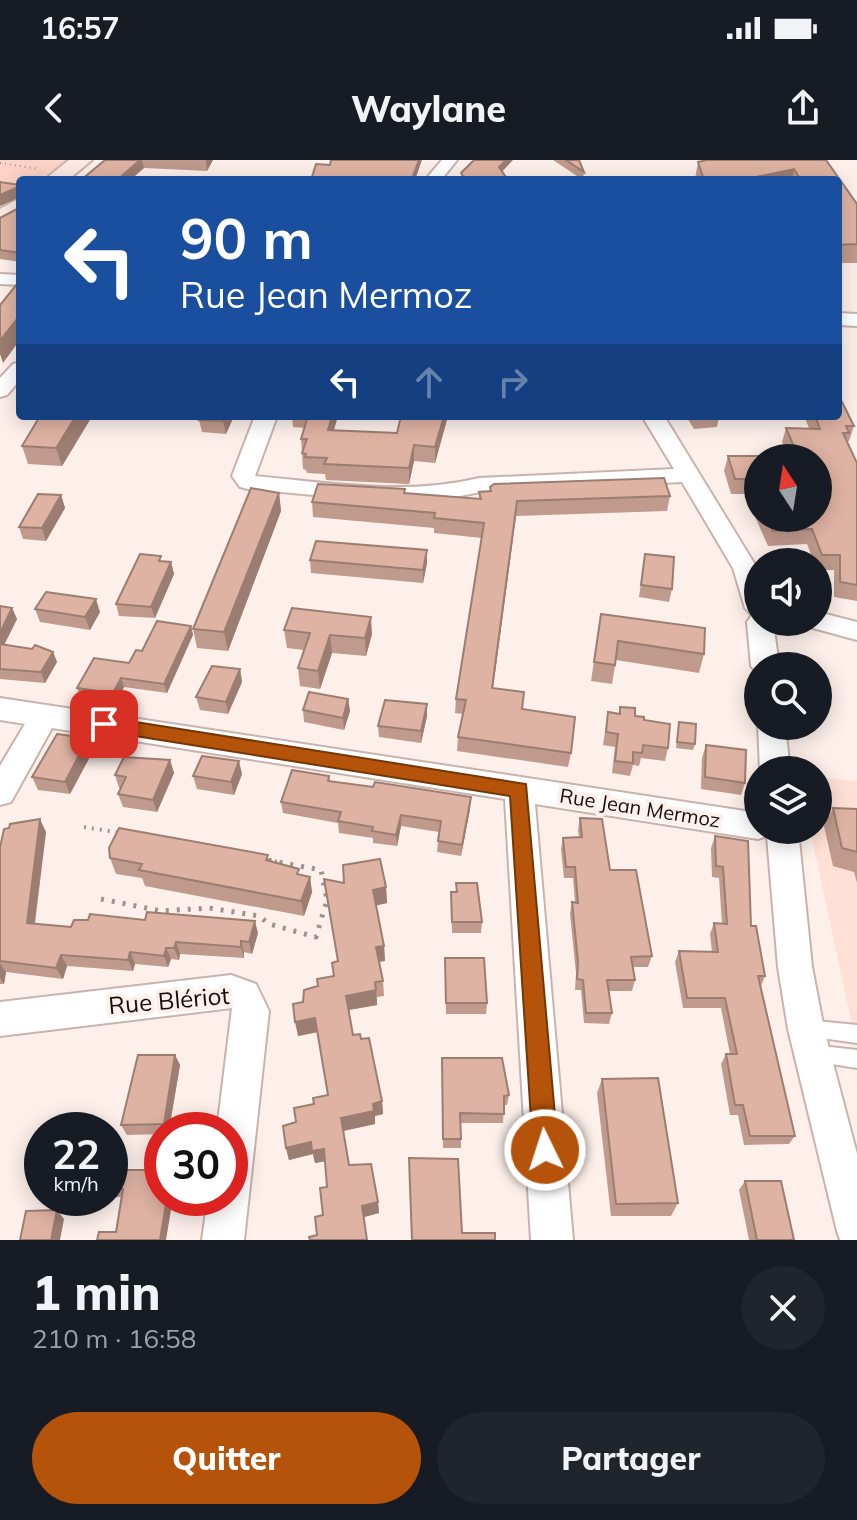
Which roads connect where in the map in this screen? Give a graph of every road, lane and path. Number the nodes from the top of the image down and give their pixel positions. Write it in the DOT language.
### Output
graph roads {
  1 [pos="13,160"];
  2 [pos="450,160"];
  3 [pos="0,163"];
  4 [pos="7,164"];
  5 [pos="67,171"];
  6 [pos="436,176"];
  7 [pos="16,373"];
  8 [pos="0,391"];
  9 [pos="264,420"];
  10 [pos="655,420"];
  11 [pos="688,475"];
  12 [pos="744,566"];
  13 [pos="832,625"];
  14 [pos="857,631"];
  15 [pos="0,709"];
  16 [pos="45,715"];
  17 [pos="519,789"];
  18 [pos="0,793"];
  19 [pos="744,824"];
  20 [pos="84,827"];
  21 [pos="128,835"];
  22 [pos="783,844"];
  23 [pos="262,859"];
  24 [pos="101,899"];
  25 [pos="0,1019"];
  26 [pos="857,1034"];
  27 [pos="809,1042"];
  28 [pos="857,1059"];
  29 [pos="239,1112"];
  30 [pos="226,1216"];
  31 [pos="857,1231"];
  32 [pos="223,1240"];
  33 [pos="552,1240"];
  1 -- 4 [label="path"];
  2 -- 6 [label="street"];
  3 -- 4 [label="path"];
  4 -- 5 [label="path"];
  7 -- 8 [label="street"];
  9 -- 11 [label="street"];
  10 -- 11 [label="street"];
  11 -- 12 [label="street"];
  13 -- 14 [label="street"];
  15 -- 16 [label="street, Rue Jean Mermoz"];
  16 -- 17 [label="street, Rue Jean Mermoz"];
  16 -- 18 [label="street"];
  17 -- 19 [label="street, Rue Jean Mermoz"];
  17 -- 33 [label="street"];
  20 -- 21 [label="path"];
  22 -- 27 [label="street"];
  23 -- 24 [label="path"];
  25 -- 29 [label="street, Rue Blériot"];
  26 -- 27 [label="lane"];
  27 -- 28 [label="lane"];
  27 -- 31 [label="street"];
  30 -- 32 [label="street"];
}
